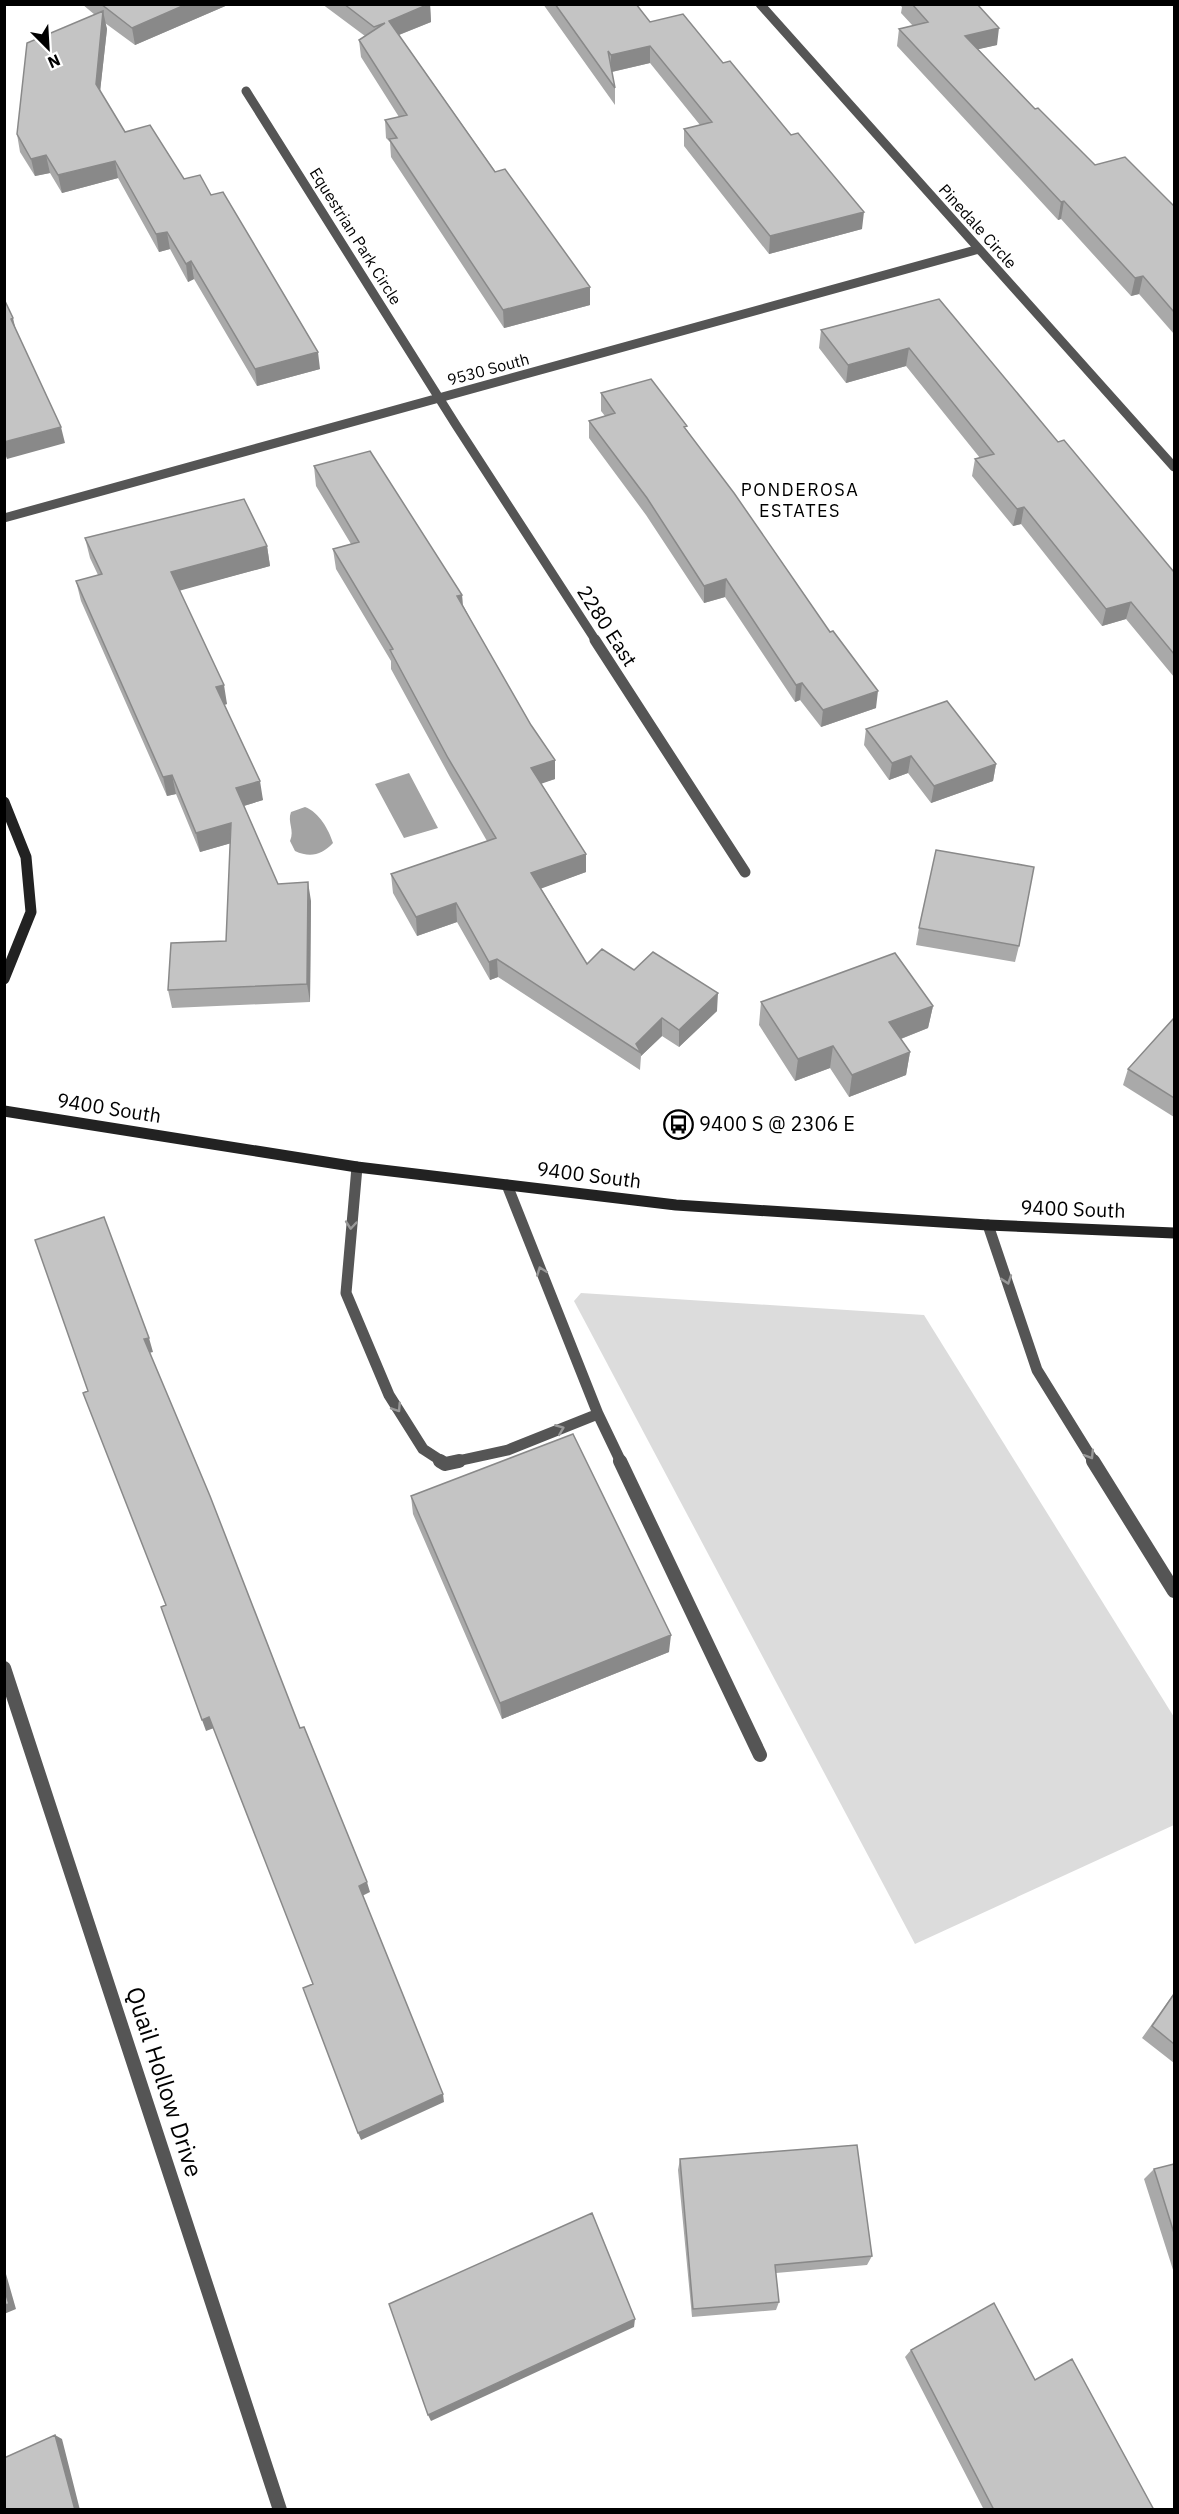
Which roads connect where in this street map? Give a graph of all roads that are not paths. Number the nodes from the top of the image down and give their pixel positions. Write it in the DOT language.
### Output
graph roads {
  1 [pos="760,4"];
  2 [pos="246,91"];
  3 [pos="979,249"];
  4 [pos="440,398"];
  5 [pos="1174,467"];
  6 [pos="4,518"];
  7 [pos="4,802"];
  8 [pos="744,872"];
  9 [pos="4,979"];
  10 [pos="4,1111"];
  11 [pos="357,1167"];
  12 [pos="507,1185"];
  13 [pos="988,1225"];
  14 [pos="1174,1233"];
  15 [pos="598,1414"];
  16 [pos="1174,1591"];
  17 [pos="4,1668"];
  18 [pos="760,1755"];
  19 [pos="280,2510"];
  1 -- 3 [label="street, Pinedale Circle"];
  2 -- 4 [label="street, Equestrian Park Circle"];
  3 -- 4 [label="street, 9530 South"];
  3 -- 5 [label="street, Pinedale Circle"];
  4 -- 6 [label="street, 9530 South"];
  4 -- 8 [label="street, 2280 East"];
  7 -- 9 [label="main road"];
  10 -- 11 [label="main road, 9400 South"];
  11 -- 12 [label="main road, 9400 South"];
  11 -- 15 [label="street, one-way"];
  12 -- 13 [label="main road, 9400 South"];
  15 -- 12 [label="street, one-way"];
  13 -- 14 [label="main road, 9400 South"];
  13 -- 16 [label="street, one-way"];
  15 -- 18 [label="street"];
  17 -- 19 [label="street, Quail Hollow Drive"];
}
